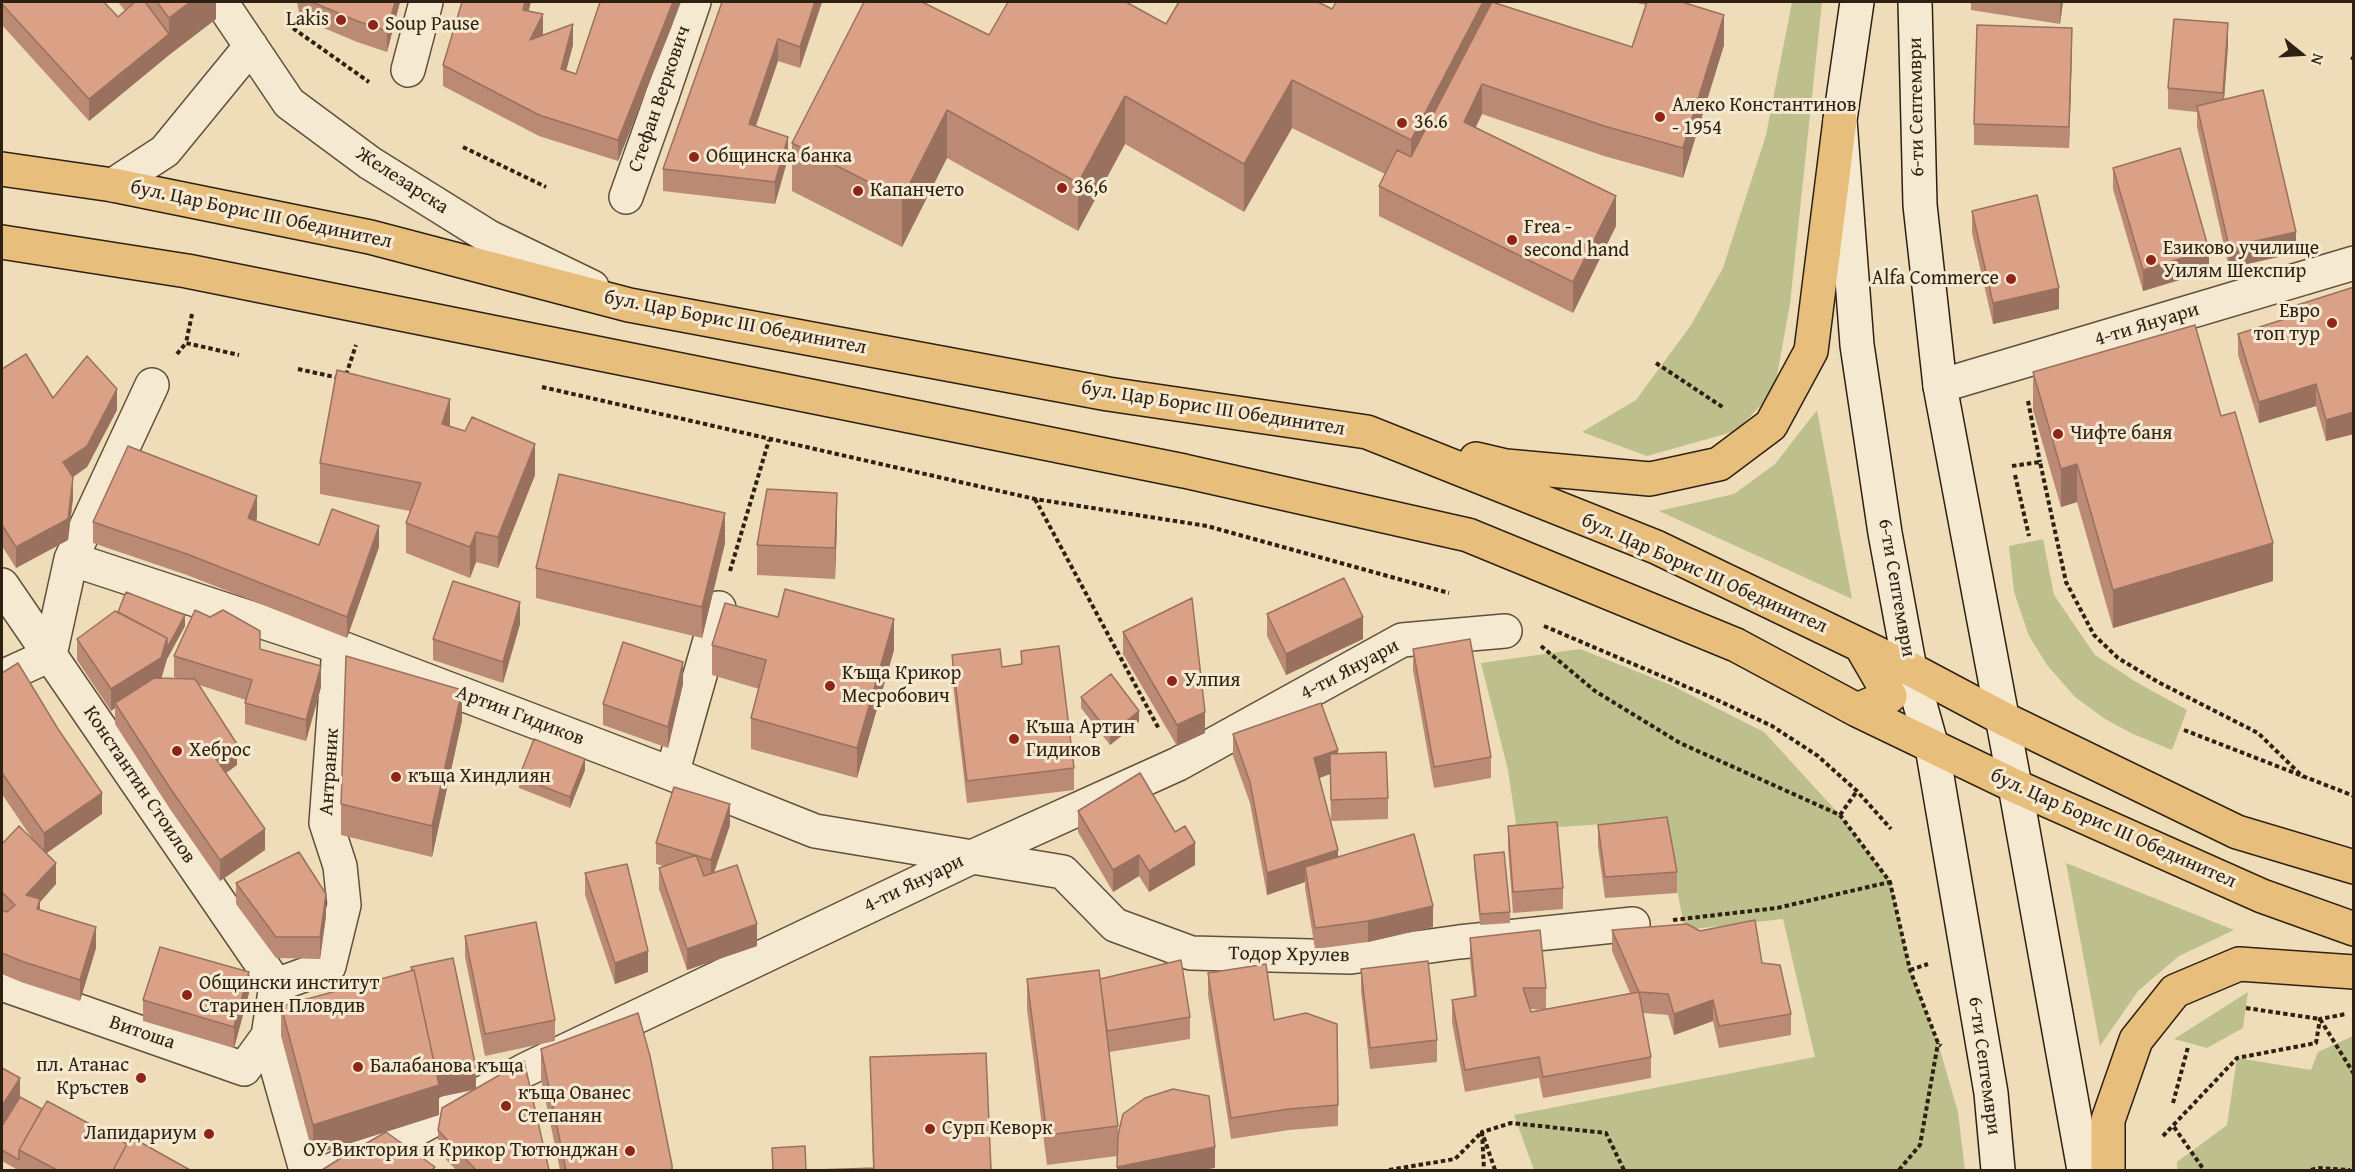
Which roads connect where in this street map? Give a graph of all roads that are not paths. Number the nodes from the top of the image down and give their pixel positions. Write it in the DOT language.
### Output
graph roads {
  1 [pos="221,2"];
  2 [pos="426,2"];
  3 [pos="694,2"];
  4 [pos="1857,2"];
  5 [pos="1915,2"];
  6 [pos="251,46"];
  7 [pos="408,70"];
  8 [pos="1840,120"];
  9 [pos="2,169"];
  10 [pos="113,184"];
  11 [pos="626,196"];
  12 [pos="2,242"];
  13 [pos="2354,263"];
  14 [pos="629,305"];
  15 [pos="152,385"];
  16 [pos="1940,386"];
  17 [pos="1367,432"];
  18 [pos="71,559"];
  19 [pos="2,585"];
  20 [pos="719,608"];
  21 [pos="1505,631"];
  22 [pos="1861,646"];
  23 [pos="339,647"];
  24 [pos="50,655"];
  25 [pos="1910,669"];
  26 [pos="2,677"];
  27 [pos="1857,710"];
  28 [pos="2002,718"];
  29 [pos="1932,747"];
  30 [pos="672,774"];
  31 [pos="2015,786"];
  32 [pos="972,856"];
  33 [pos="2354,867"];
  34 [pos="1633,924"];
  35 [pos="2354,928"];
  36 [pos="2354,972"];
  37 [pos="2,984"];
  38 [pos="276,986"];
  39 [pos="268,1036"];
  40 [pos="400,1138"];
  41 [pos="422,1162"];
  42 [pos="306,1170"];
  43 [pos="332,1170"];
  44 [pos="1998,1170"];
  45 [pos="2084,1170"];
  46 [pos="2108,1170"];
  1 -- 6 [label="street, Железарска"];
  2 -- 7 [label="street"];
  3 -- 11 [label="street, Стефан Веркович"];
  4 -- 8 [label="street, 6-ти Септември"];
  5 -- 16 [label="street, 6-ти Септември"];
  6 -- 10 [label="street"];
  6 -- 14 [label="street, Железарска"];
  8 -- 17 [label="main road"];
  8 -- 25 [label="street, 6-ти Септември"];
  9 -- 10 [label="main road, бул. Цар Борис III Обединител"];
  10 -- 14 [label="main road, бул. Цар Борис III Обединител"];
  12 -- 27 [label="main road, бул. Цар Борис III Обединител"];
  13 -- 16 [label="street, 4-ти Януари"];
  14 -- 17 [label="main road, бул. Цар Борис III Обединител"];
  15 -- 18 [label="street"];
  16 -- 28 [label="street, 6-ти Септември"];
  17 -- 22 [label="main road, бул. Цар Борис III Обединител"];
  18 -- 23 [label="street, Артин Гидиков"];
  18 -- 24 [label="street"];
  19 -- 24 [label="street, Константин Стоилов"];
  20 -- 30 [label="street"];
  21 -- 32 [label="street, 4-ти Януари"];
  22 -- 25 [label="main road, бул. Цар Борис III Обединител"];
  22 -- 27 [label="main road"];
  23 -- 30 [label="street, Артин Гидиков"];
  23 -- 38 [label="street, Антраник"];
  24 -- 26 [label="street"];
  24 -- 38 [label="street, Константин Стоилов"];
  25 -- 28 [label="main road, бул. Цар Борис III Обединител"];
  25 -- 29 [label="street, 6-ти Септември"];
  27 -- 29 [label="main road, бул. Цар Борис III Обединител"];
  28 -- 31 [label="street, 6-ти Септември"];
  28 -- 33 [label="main road, бул. Цар Борис III Обединител"];
  29 -- 31 [label="main road, бул. Цар Борис III Обединител"];
  29 -- 44 [label="street, 6-ти Септември"];
  30 -- 32 [label="street, Артин Гидиков"];
  31 -- 35 [label="main road, бул. Цар Борис III Обединител"];
  31 -- 45 [label="street, 6-ти Септември"];
  32 -- 34 [label="street, Тодор Хрулев"];
  32 -- 40 [label="street, 4-ти Януари"];
  36 -- 46 [label="main road"];
  37 -- 39 [label="street, Витоша"];
  38 -- 39 [label="street"];
  39 -- 42 [label="street"];
  40 -- 41 [label="street"];
  40 -- 43 [label="street, 4-ти Януари"];
}
